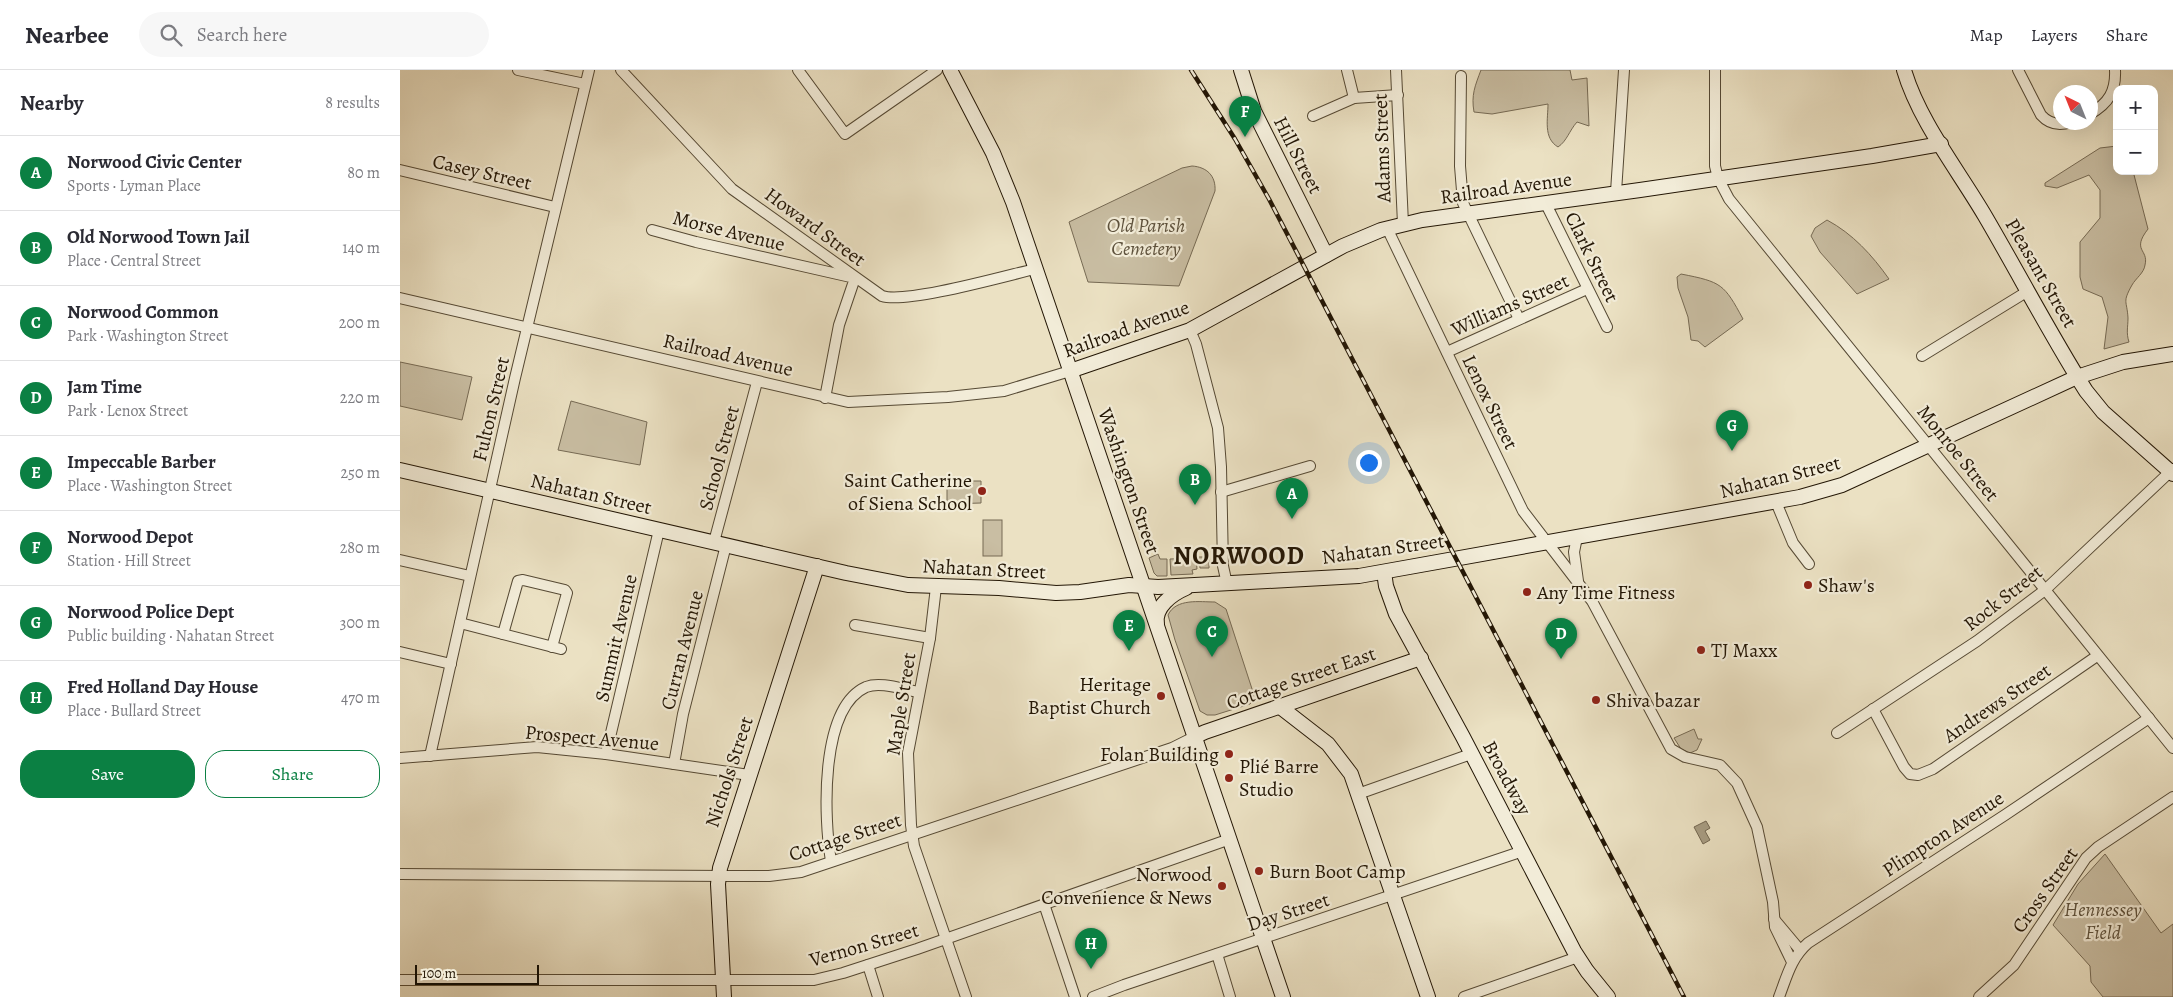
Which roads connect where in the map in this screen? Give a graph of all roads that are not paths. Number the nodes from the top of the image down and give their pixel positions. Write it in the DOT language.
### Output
graph roads {
  1 [pos="518,70"];
  2 [pos="589,70"];
  3 [pos="621,70"];
  4 [pos="798,70"];
  5 [pos="938,70"];
  6 [pos="950,70"];
  7 [pos="1241,70"];
  8 [pos="1347,70"];
  9 [pos="1396,70"];
  10 [pos="1624,70"];
  11 [pos="1715,70"];
  12 [pos="1904,70"];
  13 [pos="2018,70"];
  14 [pos="2115,70"];
  15 [pos="1461,76"];
  16 [pos="585,84"];
  17 [pos="1398,94"];
  18 [pos="1354,98"];
  19 [pos="2098,110"];
  20 [pos="1313,116"];
  21 [pos="2053,122"];
  22 [pos="1941,144"];
  23 [pos="400,170"];
  24 [pos="1718,178"];
  25 [pos="1616,192"];
  26 [pos="1545,202"];
  27 [pos="555,207"];
  28 [pos="1467,213"];
  29 [pos="1403,224"];
  30 [pos="1387,228"];
  31 [pos="652,230"];
  32 [pos="1326,255"];
  33 [pos="1035,269"];
  34 [pos="855,278"];
  35 [pos="1587,289"];
  36 [pos="2028,291"];
  37 [pos="400,298"];
  38 [pos="1519,319"];
  39 [pos="528,327"];
  40 [pos="1607,327"];
  41 [pos="1190,330"];
  42 [pos="1447,352"];
  43 [pos="2173,354"];
  44 [pos="1922,356"];
  45 [pos="1070,371"];
  46 [pos="2077,377"];
  47 [pos="757,382"];
  48 [pos="825,398"];
  49 [pos="1930,445"];
  50 [pos="1310,466"];
  51 [pos="400,470"];
  52 [pos="2172,471"];
  53 [pos="490,491"];
  54 [pos="1220,492"];
  55 [pos="1776,502"];
  56 [pos="659,530"];
  57 [pos="1577,537"];
  58 [pos="720,543"];
  59 [pos="1547,543"];
  60 [pos="400,560"];
  61 [pos="1809,564"];
  62 [pos="817,566"];
  63 [pos="1384,572"];
  64 [pos="470,576"];
  65 [pos="1578,582"];
  66 [pos="1227,584"];
  67 [pos="1143,586"];
  68 [pos="1195,586"];
  69 [pos="936,587"];
  70 [pos="2045,590"];
  71 [pos="460,623"];
  72 [pos="855,625"];
  73 [pos="1157,625"];
  74 [pos="503,634"];
  75 [pos="930,638"];
  76 [pos="400,652"];
  77 [pos="2097,656"];
  78 [pos="1420,658"];
  79 [pos="452,664"];
  80 [pos="920,692"];
  81 [pos="1279,706"];
  82 [pos="1873,710"];
  83 [pos="2149,718"];
  84 [pos="1837,733"];
  85 [pos="1194,737"];
  86 [pos="2173,748"];
  87 [pos="606,754"];
  88 [pos="1471,754"];
  89 [pos="430,756"];
  90 [pos="400,758"];
  91 [pos="674,764"];
  92 [pos="749,775"];
  93 [pos="1358,794"];
  94 [pos="2173,797"];
  95 [pos="912,834"];
  96 [pos="1230,839"];
  97 [pos="1523,851"];
  98 [pos="831,860"];
  99 [pos="400,874"];
  100 [pos="719,876"];
  101 [pos="1394,896"];
  102 [pos="1044,904"];
  103 [pos="1774,919"];
  104 [pos="947,938"];
  105 [pos="1263,939"];
  106 [pos="1800,950"];
  107 [pos="1217,954"];
  108 [pos="1578,957"];
  109 [pos="1792,962"];
  110 [pos="868,965"];
  111 [pos="723,979"];
  112 [pos="400,980"];
  113 [pos="724,997"];
  114 [pos="878,997"];
  115 [pos="966,997"];
  116 [pos="1075,997"];
  117 [pos="1093,997"];
  118 [pos="1230,997"];
  119 [pos="1283,997"];
  120 [pos="1428,997"];
  121 [pos="1464,997"];
  122 [pos="1608,997"];
  123 [pos="1779,997"];
  124 [pos="1979,997"];
  1 -- 16 [label="street"];
  2 -- 16 [label="street, Fulton Street"];
  3 -- 34 [label="street, Howard Street"];
  4 -- 5 [label="street"];
  6 -- 33 [label="main road, Washington Street"];
  7 -- 32 [label="main road, Hill Street"];
  8 -- 18 [label="street"];
  9 -- 17 [label="street, Adams Street"];
  10 -- 25 [label="street"];
  11 -- 24 [label="street"];
  12 -- 22 [label="main road, Pleasant Street"];
  13 -- 21 [label="street"];
  14 -- 19 [label="street"];
  15 -- 28 [label="street"];
  16 -- 27 [label="street, Fulton Street"];
  17 -- 18 [label="street"];
  17 -- 29 [label="street, Adams Street"];
  18 -- 20 [label="street"];
  22 -- 24 [label="main road, Railroad Avenue"];
  22 -- 36 [label="main road, Pleasant Street"];
  23 -- 27 [label="street, Casey Street"];
  24 -- 25 [label="main road, Railroad Avenue"];
  24 -- 49 [label="street, Monroe Street"];
  25 -- 26 [label="main road, Railroad Avenue"];
  26 -- 28 [label="main road, Railroad Avenue"];
  26 -- 35 [label="street, Clark Street"];
  27 -- 39 [label="street, Fulton Street"];
  28 -- 29 [label="main road, Railroad Avenue"];
  28 -- 38 [label="street"];
  29 -- 30 [label="main road, Railroad Avenue"];
  30 -- 32 [label="main road, Railroad Avenue"];
  30 -- 42 [label="street, Lenox Street"];
  31 -- 34 [label="street, Morse Avenue"];
  32 -- 41 [label="main road, Railroad Avenue"];
  33 -- 34 [label="street, Howard Street"];
  33 -- 45 [label="main road, Washington Street"];
  34 -- 48 [label="street"];
  35 -- 38 [label="street, Williams Street"];
  35 -- 40 [label="street, Clark Street"];
  36 -- 44 [label="street"];
  36 -- 46 [label="main road, Pleasant Street"];
  37 -- 39 [label="street, Railroad Avenue"];
  38 -- 42 [label="street, Williams Street"];
  39 -- 47 [label="street, Railroad Avenue"];
  39 -- 53 [label="street, Fulton Street"];
  41 -- 45 [label="main road, Railroad Avenue"];
  41 -- 54 [label="street"];
  42 -- 59 [label="street, Lenox Street"];
  43 -- 46 [label="main road, Nahatan Street"];
  45 -- 48 [label="street, Railroad Avenue"];
  45 -- 67 [label="main road, Washington Street"];
  46 -- 49 [label="main road, Nahatan Street"];
  46 -- 52 [label="main road, Pleasant Street"];
  47 -- 48 [label="street, Railroad Avenue"];
  47 -- 58 [label="street, School Street"];
  49 -- 55 [label="main road, Nahatan Street"];
  49 -- 70 [label="street, Monroe Street"];
  50 -- 54 [label="street"];
  51 -- 53 [label="main road, Nahatan Street"];
  52 -- 70 [label="street, Rock Street"];
  53 -- 56 [label="main road, Nahatan Street"];
  53 -- 64 [label="street, Fulton Street"];
  54 -- 66 [label="street"];
  55 -- 57 [label="main road, Nahatan Street"];
  55 -- 61 [label="street"];
  56 -- 58 [label="main road, Nahatan Street"];
  56 -- 87 [label="street, Summit Avenue"];
  57 -- 59 [label="main road, Nahatan Street"];
  57 -- 65 [label="street, Lenox Street"];
  58 -- 62 [label="main road, Nahatan Street"];
  58 -- 91 [label="street, Curran Avenue"];
  59 -- 63 [label="main road, Nahatan Street"];
  59 -- 65 [label="street, Lenox Street"];
  60 -- 64 [label="street"];
  62 -- 69 [label="main road, Nahatan Street"];
  62 -- 92 [label="main road, Nichols Street"];
  63 -- 66 [label="main road, Nahatan Street"];
  63 -- 78 [label="main road, Broadway"];
  64 -- 71 [label="street, Fulton Street"];
  65 -- 103 [label="street, Lenox Street"];
  66 -- 68 [label="main road, Nahatan Street"];
  67 -- 68 [label="main road, Nahatan Street"];
  67 -- 69 [label="main road, Nahatan Street"];
  67 -- 73 [label="main road, Washington Street"];
  68 -- 73 [label="main road"];
  69 -- 75 [label="street, Maple Street"];
  70 -- 77 [label="street, Monroe Street"];
  70 -- 82 [label="street, Rock Street"];
  71 -- 74 [label="street"];
  71 -- 79 [label="street, Fulton Street"];
  72 -- 75 [label="street"];
  73 -- 85 [label="main road, Washington Street"];
  74 -- 74 [label="street"];
  75 -- 80 [label="street, Maple Street"];
  76 -- 79 [label="street"];
  77 -- 82 [label="street, Andrews Street"];
  77 -- 83 [label="street, Monroe Street"];
  78 -- 81 [label="main road, Cottage Street East"];
  78 -- 88 [label="main road, Broadway"];
  79 -- 89 [label="street, Fulton Street"];
  80 -- 95 [label="street, Maple Street"];
  80 -- 98 [label="street"];
  81 -- 85 [label="main road, Cottage Street East"];
  81 -- 93 [label="main road"];
  82 -- 84 [label="street, Rock Street"];
  83 -- 86 [label="street, Monroe Street"];
  83 -- 106 [label="street, Plimpton Avenue"];
  85 -- 95 [label="street, Cottage Street"];
  85 -- 96 [label="main road, Washington Street"];
  87 -- 89 [label="street, Prospect Avenue"];
  87 -- 91 [label="street, Prospect Avenue"];
  88 -- 93 [label="street"];
  88 -- 97 [label="main road, Broadway"];
  89 -- 90 [label="street, Prospect Avenue"];
  91 -- 92 [label="street, Prospect Avenue"];
  92 -- 100 [label="main road, Nichols Street"];
  93 -- 101 [label="main road"];
  94 -- 124 [label="street, Cross Street"];
  95 -- 98 [label="street, Cottage Street"];
  95 -- 104 [label="street, Maple Street"];
  96 -- 102 [label="street, Vernon Street"];
  96 -- 105 [label="main road, Washington Street"];
  97 -- 101 [label="street, Day Street"];
  97 -- 108 [label="main road, Broadway"];
  98 -- 100 [label="street, Cottage Street"];
  99 -- 100 [label="street, Cottage Street"];
  100 -- 111 [label="main road, Nichols Street"];
  101 -- 105 [label="street, Day Street"];
  101 -- 120 [label="main road"];
  102 -- 104 [label="street, Vernon Street"];
  102 -- 116 [label="street"];
  103 -- 106 [label="street"];
  103 -- 109 [label="street, Lenox Street"];
  104 -- 110 [label="street, Vernon Street"];
  104 -- 115 [label="street, Maple Street"];
  105 -- 107 [label="street, Day Street"];
  105 -- 119 [label="main road, Washington Street"];
  106 -- 109 [label="street, Plimpton Avenue"];
  107 -- 117 [label="street, Day Street"];
  107 -- 118 [label="street"];
  108 -- 121 [label="street"];
  108 -- 122 [label="main road, Broadway"];
  109 -- 123 [label="street, Plimpton Avenue"];
  110 -- 111 [label="street, Vernon Street"];
  110 -- 114 [label="street"];
  111 -- 112 [label="street, Vernon Street"];
  111 -- 113 [label="main road, Nichols Street"];
}
